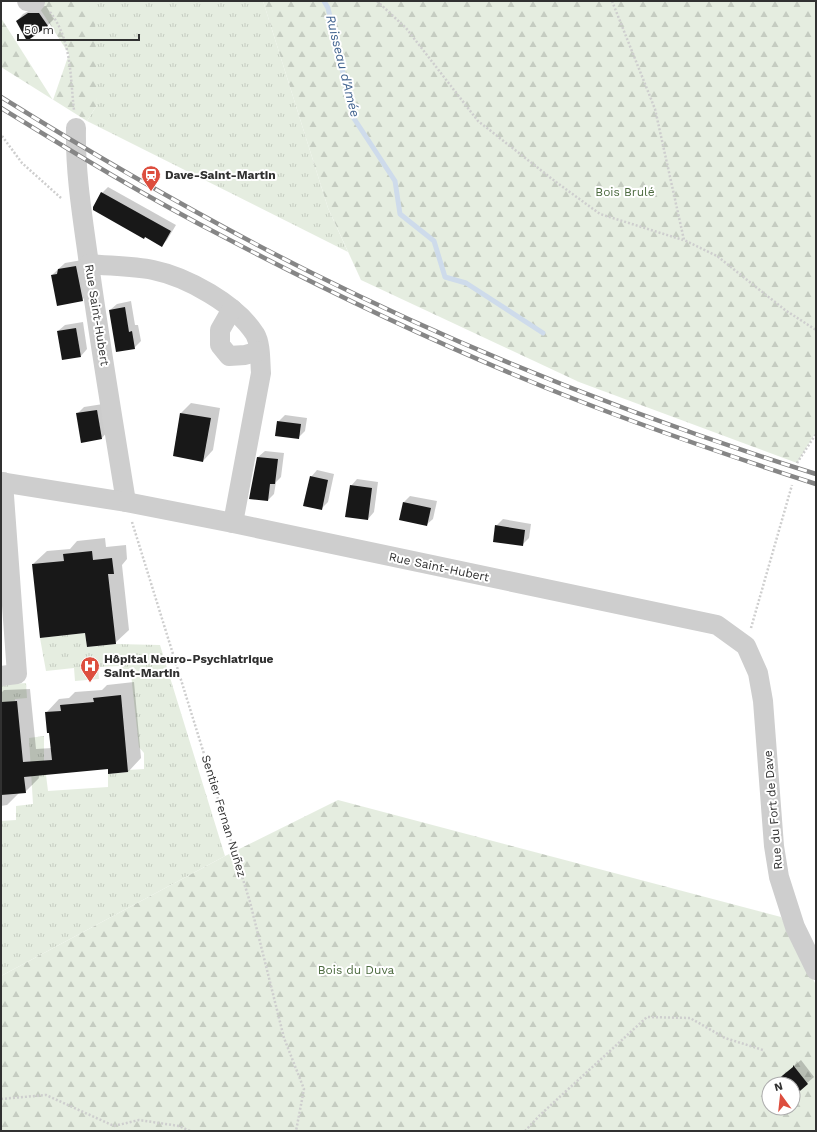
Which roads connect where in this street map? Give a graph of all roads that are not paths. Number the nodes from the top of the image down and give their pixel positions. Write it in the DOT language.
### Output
graph roads {
  1 [pos="76,128"];
  2 [pos="89,264"];
  3 [pos="232,309"];
  4 [pos="259,351"];
  5 [pos="2,482"];
  6 [pos="126,502"];
  7 [pos="233,523"];
  8 [pos="7,620"];
  9 [pos="746,646"];
  10 [pos="1,676"];
  11 [pos="816,970"];
  1 -- 2 [label="street, Rue Saint-Hubert"];
  2 -- 3 [label="street"];
  2 -- 6 [label="street, Rue Saint-Hubert"];
  3 -- 4 [label="street"];
  3 -- 4 [label="street"];
  4 -- 7 [label="street"];
  5 -- 6 [label="street, Rue Saint-Hubert"];
  5 -- 8 [label="street"];
  6 -- 7 [label="street, Rue Saint-Hubert"];
  7 -- 9 [label="street, Rue Saint-Hubert"];
  8 -- 10 [label="street"];
  9 -- 11 [label="street, Rue du Fort de Dave"];
}
